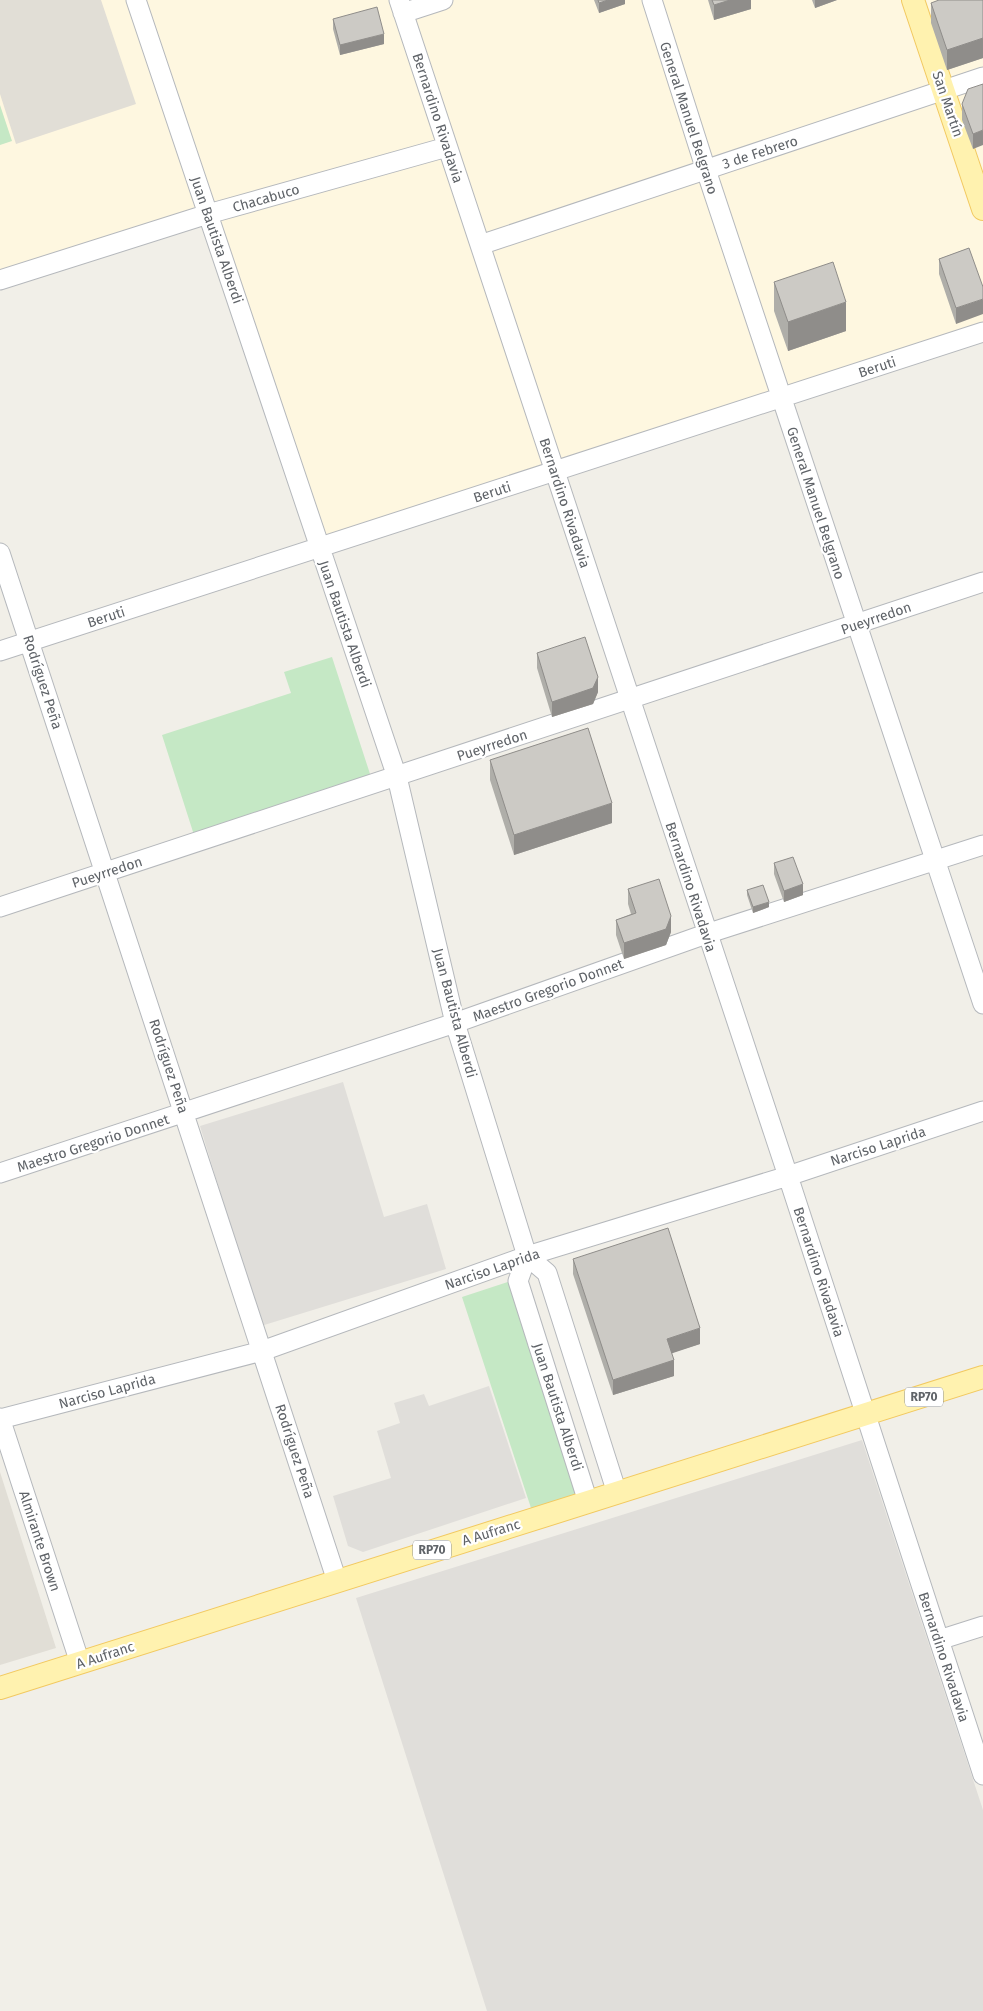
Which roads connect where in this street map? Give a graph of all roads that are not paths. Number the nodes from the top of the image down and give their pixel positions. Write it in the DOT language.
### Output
graph roads {
  1 [pos="136,0"];
  2 [pos="443,0"];
  3 [pos="652,0"];
  4 [pos="913,0"];
  5 [pos="401,7"];
  6 [pos="983,77"];
  7 [pos="944,91"];
  8 [pos="447,147"];
  9 [pos="706,170"];
  10 [pos="983,209"];
  11 [pos="208,214"];
  12 [pos="480,245"];
  13 [pos="0,280"];
  14 [pos="983,332"];
  15 [pos="782,399"];
  16 [pos="554,471"];
  17 [pos="320,548"];
  18 [pos="0,553"];
  19 [pos="983,582"];
  20 [pos="857,625"];
  21 [pos="30,642"];
  22 [pos="0,651"];
  23 [pos="629,699"];
  24 [pos="397,777"];
  25 [pos="983,845"];
  26 [pos="936,862"];
  27 [pos="106,872"];
  28 [pos="0,907"];
  29 [pos="706,934"];
  30 [pos="983,1004"];
  31 [pos="455,1023"];
  32 [pos="983,1111"];
  33 [pos="185,1113"];
  34 [pos="0,1173"];
  35 [pos="788,1176"];
  36 [pos="527,1256"];
  37 [pos="262,1351"];
  38 [pos="983,1377"];
  39 [pos="865,1416"];
  40 [pos="0,1419"];
  41 [pos="617,1493"];
  42 [pos="588,1502"];
  43 [pos="337,1581"];
  44 [pos="983,1626"];
  45 [pos="939,1640"];
  46 [pos="80,1663"];
  47 [pos="0,1688"];
  48 [pos="983,1775"];
  1 -- 11 [label="street, Juan Bautista Alberdi"];
  2 -- 5 [label="street"];
  3 -- 9 [label="street, General Manuel Belgrano"];
  4 -- 7 [label="main road, San Martín"];
  5 -- 8 [label="street, Bernardino Rivadavia"];
  6 -- 7 [label="street, 3 de Febrero"];
  7 -- 9 [label="street, 3 de Febrero"];
  7 -- 10 [label="main road, San Martín"];
  8 -- 11 [label="street, Chacabuco"];
  8 -- 12 [label="street, Bernardino Rivadavia"];
  9 -- 12 [label="street, 3 de Febrero"];
  9 -- 15 [label="street, General Manuel Belgrano"];
  11 -- 13 [label="street, Chacabuco"];
  11 -- 17 [label="street, Juan Bautista Alberdi"];
  12 -- 16 [label="street, Bernardino Rivadavia"];
  14 -- 15 [label="street, Beruti"];
  15 -- 16 [label="street, Beruti"];
  15 -- 20 [label="street, General Manuel Belgrano"];
  16 -- 17 [label="street, Beruti"];
  16 -- 23 [label="street, Bernardino Rivadavia"];
  17 -- 21 [label="street, Beruti"];
  17 -- 24 [label="street, Juan Bautista Alberdi"];
  18 -- 21 [label="street, Rodríguez Peña"];
  19 -- 20 [label="street, Pueyrredon"];
  20 -- 23 [label="street, Pueyrredon"];
  20 -- 26 [label="street, General Manuel Belgrano"];
  21 -- 22 [label="street, Beruti"];
  21 -- 27 [label="street, Rodríguez Peña"];
  23 -- 24 [label="street, Pueyrredon"];
  23 -- 29 [label="street, Bernardino Rivadavia"];
  24 -- 27 [label="street, Pueyrredon"];
  24 -- 31 [label="street, Juan Bautista Alberdi"];
  25 -- 26 [label="street, Maestro Gregorio Donnet"];
  26 -- 29 [label="street, Maestro Gregorio Donnet"];
  26 -- 30 [label="street, General Manuel Belgrano"];
  27 -- 28 [label="street, Pueyrredon"];
  27 -- 33 [label="street, Rodríguez Peña"];
  29 -- 31 [label="street, Maestro Gregorio Donnet"];
  29 -- 35 [label="street, Bernardino Rivadavia"];
  31 -- 33 [label="street, Maestro Gregorio Donnet"];
  31 -- 36 [label="street, Juan Bautista Alberdi"];
  32 -- 35 [label="street, Narciso Laprida"];
  33 -- 34 [label="street, Maestro Gregorio Donnet"];
  33 -- 37 [label="street, Rodríguez Peña"];
  35 -- 36 [label="street, Narciso Laprida"];
  35 -- 39 [label="street, Bernardino Rivadavia"];
  36 -- 37 [label="street, Narciso Laprida"];
  36 -- 41 [label="street"];
  36 -- 42 [label="street, Juan Bautista Alberdi"];
  37 -- 40 [label="street, Narciso Laprida"];
  37 -- 43 [label="street, Rodríguez Peña"];
  38 -- 39 [label="main road, A Aufranc / RP70"];
  39 -- 41 [label="main road, A Aufranc / RP70"];
  39 -- 45 [label="street, Bernardino Rivadavia"];
  40 -- 46 [label="street, Almirante Brown"];
  41 -- 42 [label="main road, A Aufranc / RP70"];
  42 -- 43 [label="main road, A Aufranc / RP70"];
  43 -- 46 [label="main road, A Aufranc / RP70"];
  44 -- 45 [label="street"];
  45 -- 48 [label="street, Bernardino Rivadavia"];
  46 -- 47 [label="main road, A Aufranc / RP70"];
}
